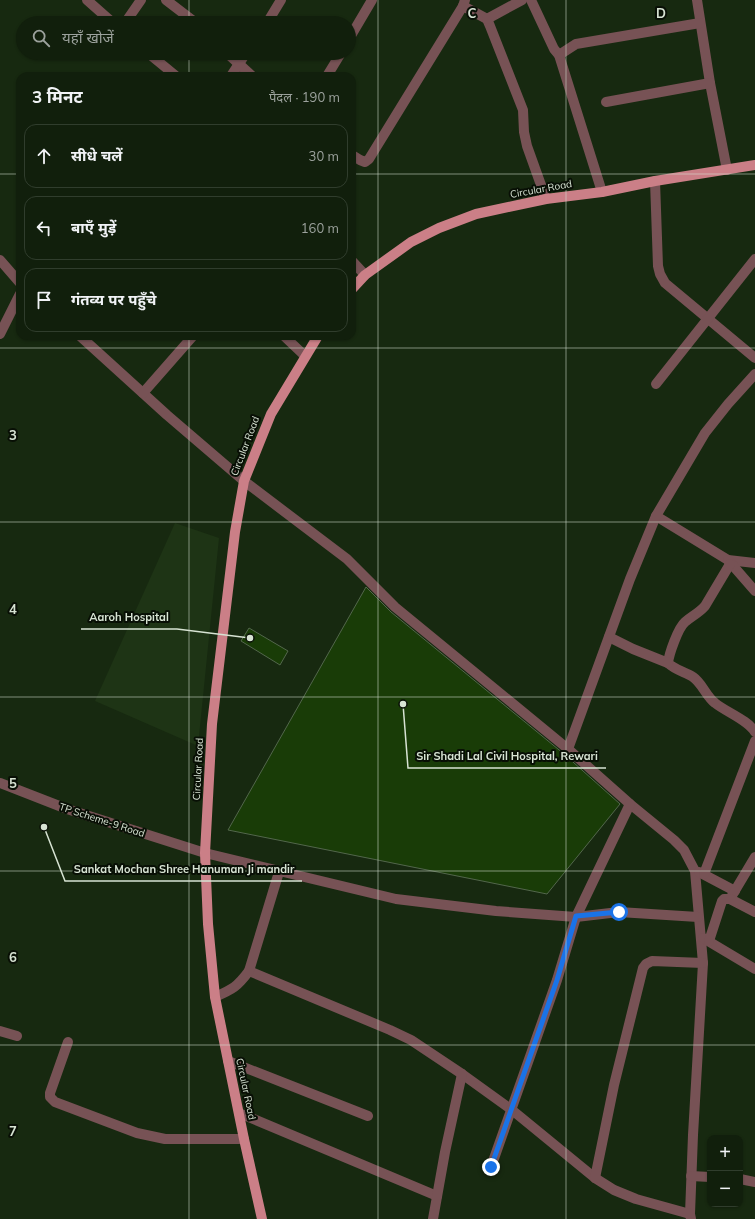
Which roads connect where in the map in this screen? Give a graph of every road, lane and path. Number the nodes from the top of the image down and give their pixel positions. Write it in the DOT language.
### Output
graph roads {
  1 [pos="87,0"];
  2 [pos="141,0"];
  3 [pos="166,0"];
  4 [pos="281,0"];
  5 [pos="372,0"];
  6 [pos="522,0"];
  7 [pos="531,0"];
  8 [pos="697,0"];
  9 [pos="464,3"];
  10 [pos="105,16"];
  11 [pos="130,16"];
  12 [pos="187,16"];
  13 [pos="271,16"];
  14 [pos="487,19"];
  15 [pos="700,23"];
  16 [pos="356,27"];
  17 [pos="559,55"];
  18 [pos="157,60"];
  19 [pos="234,60"];
  20 [pos="241,60"];
  21 [pos="337,60"];
  22 [pos="238,64"];
  23 [pos="171,72"];
  24 [pos="233,72"];
  25 [pos="247,72"];
  26 [pos="330,72"];
  27 [pos="710,83"];
  28 [pos="606,102"];
  29 [pos="356,158"];
  30 [pos="755,165"];
  31 [pos="727,170"];
  32 [pos="655,181"];
  33 [pos="602,192"];
  34 [pos="546,198"];
  35 [pos="755,259"];
  36 [pos="0,260"];
  37 [pos="356,265"];
  38 [pos="365,275"];
  39 [pos="16,278"];
  40 [pos="356,285"];
  41 [pos="16,302"];
  42 [pos="709,319"];
  43 [pos="0,334"];
  44 [pos="88,340"];
  45 [pos="189,340"];
  46 [pos="288,340"];
  47 [pos="315,340"];
  48 [pos="305,356"];
  49 [pos="755,358"];
  50 [pos="755,374"];
  51 [pos="656,384"];
  52 [pos="143,393"];
  53 [pos="244,482"];
  54 [pos="656,516"];
  55 [pos="729,562"];
  56 [pos="755,563"];
  57 [pos="755,590"];
  58 [pos="609,637"];
  59 [pos="668,663"];
  60 [pos="754,731"];
  61 [pos="755,741"];
  62 [pos="568,749"];
  63 [pos="0,783"];
  64 [pos="630,804"];
  65 [pos="205,853"];
  66 [pos="755,857"];
  67 [pos="280,872"];
  68 [pos="699,873"];
  69 [pos="732,895"];
  70 [pos="755,912"];
  71 [pos="576,916"];
  72 [pos="698,917"];
  73 [pos="705,939"];
  74 [pos="703,962"];
  75 [pos="755,969"];
  76 [pos="249,971"];
  77 [pos="215,997"];
  78 [pos="0,1031"];
  79 [pos="17,1036"];
  80 [pos="68,1042"];
  81 [pos="228,1061"];
  82 [pos="462,1074"];
  83 [pos="512,1110"];
  84 [pos="239,1113"];
  85 [pos="368,1116"];
  86 [pos="244,1139"];
  87 [pos="491,1167"];
  88 [pos="691,1176"];
  89 [pos="707,1177"];
  90 [pos="595,1178"];
  91 [pos="743,1180"];
  92 [pos="755,1182"];
  93 [pos="438,1196"];
  94 [pos="691,1216"];
  95 [pos="262,1219"];
  96 [pos="432,1219"];
  1 -- 10 [label="street"];
  2 -- 11 [label="street"];
  3 -- 12 [label="street"];
  4 -- 13 [label="street"];
  5 -- 16 [label="street"];
  6 -- 14 [label="street"];
  7 -- 17 [label="street"];
  8 -- 15 [label="street"];
  9 -- 14 [label="street"];
  9 -- 29 [label="street"];
  14 -- 34 [label="street"];
  15 -- 17 [label="street"];
  15 -- 27 [label="street"];
  17 -- 33 [label="street"];
  18 -- 23 [label="street"];
  19 -- 22 [label="street"];
  20 -- 22 [label="street"];
  21 -- 26 [label="street"];
  22 -- 24 [label="street"];
  22 -- 25 [label="street"];
  27 -- 28 [label="street"];
  27 -- 31 [label="street"];
  30 -- 31 [label="main road, Circular Road"];
  31 -- 32 [label="main road, Circular Road"];
  32 -- 33 [label="main road, Circular Road"];
  32 -- 42 [label="street"];
  33 -- 34 [label="main road, Circular Road"];
  34 -- 38 [label="main road, Circular Road"];
  35 -- 42 [label="street"];
  36 -- 39 [label="street"];
  37 -- 38 [label="street"];
  38 -- 40 [label="main road, Circular Road"];
  41 -- 43 [label="street"];
  42 -- 49 [label="street"];
  42 -- 51 [label="street"];
  44 -- 52 [label="street"];
  45 -- 52 [label="street"];
  46 -- 48 [label="street"];
  47 -- 48 [label="main road, Circular Road"];
  48 -- 53 [label="main road, Circular Road"];
  50 -- 54 [label="street"];
  52 -- 53 [label="street"];
  53 -- 62 [label="street"];
  53 -- 65 [label="main road, Circular Road"];
  54 -- 55 [label="street"];
  54 -- 58 [label="street"];
  55 -- 56 [label="street"];
  55 -- 57 [label="street"];
  55 -- 59 [label="street"];
  58 -- 59 [label="street"];
  58 -- 62 [label="street"];
  59 -- 60 [label="street"];
  61 -- 68 [label="street"];
  62 -- 64 [label="street"];
  63 -- 65 [label="street, TP Scheme-9 Road"];
  64 -- 68 [label="street"];
  64 -- 71 [label="street"];
  65 -- 67 [label="street, TP Scheme-9 Road"];
  65 -- 77 [label="main road, Circular Road"];
  66 -- 69 [label="street"];
  67 -- 71 [label="street, TP Scheme-9 Road"];
  67 -- 76 [label="street"];
  68 -- 69 [label="street"];
  68 -- 72 [label="street"];
  69 -- 70 [label="street"];
  69 -- 73 [label="street"];
  71 -- 72 [label="street, TP Scheme-9 Road"];
  71 -- 83 [label="street"];
  72 -- 73 [label="street"];
  73 -- 74 [label="street"];
  73 -- 75 [label="street"];
  74 -- 88 [label="street"];
  74 -- 90 [label="street"];
  76 -- 77 [label="street"];
  76 -- 82 [label="street"];
  77 -- 81 [label="main road, Circular Road"];
  78 -- 79 [label="street"];
  80 -- 86 [label="street"];
  81 -- 84 [label="main road, Circular Road"];
  81 -- 85 [label="street"];
  82 -- 83 [label="street"];
  82 -- 93 [label="street"];
  83 -- 87 [label="street"];
  83 -- 90 [label="street"];
  84 -- 86 [label="main road, Circular Road"];
  84 -- 93 [label="street"];
  86 -- 95 [label="main road, Circular Road"];
  88 -- 89 [label="street"];
  88 -- 94 [label="street"];
  90 -- 94 [label="street"];
  91 -- 92 [label="street"];
  93 -- 96 [label="street"];
}
